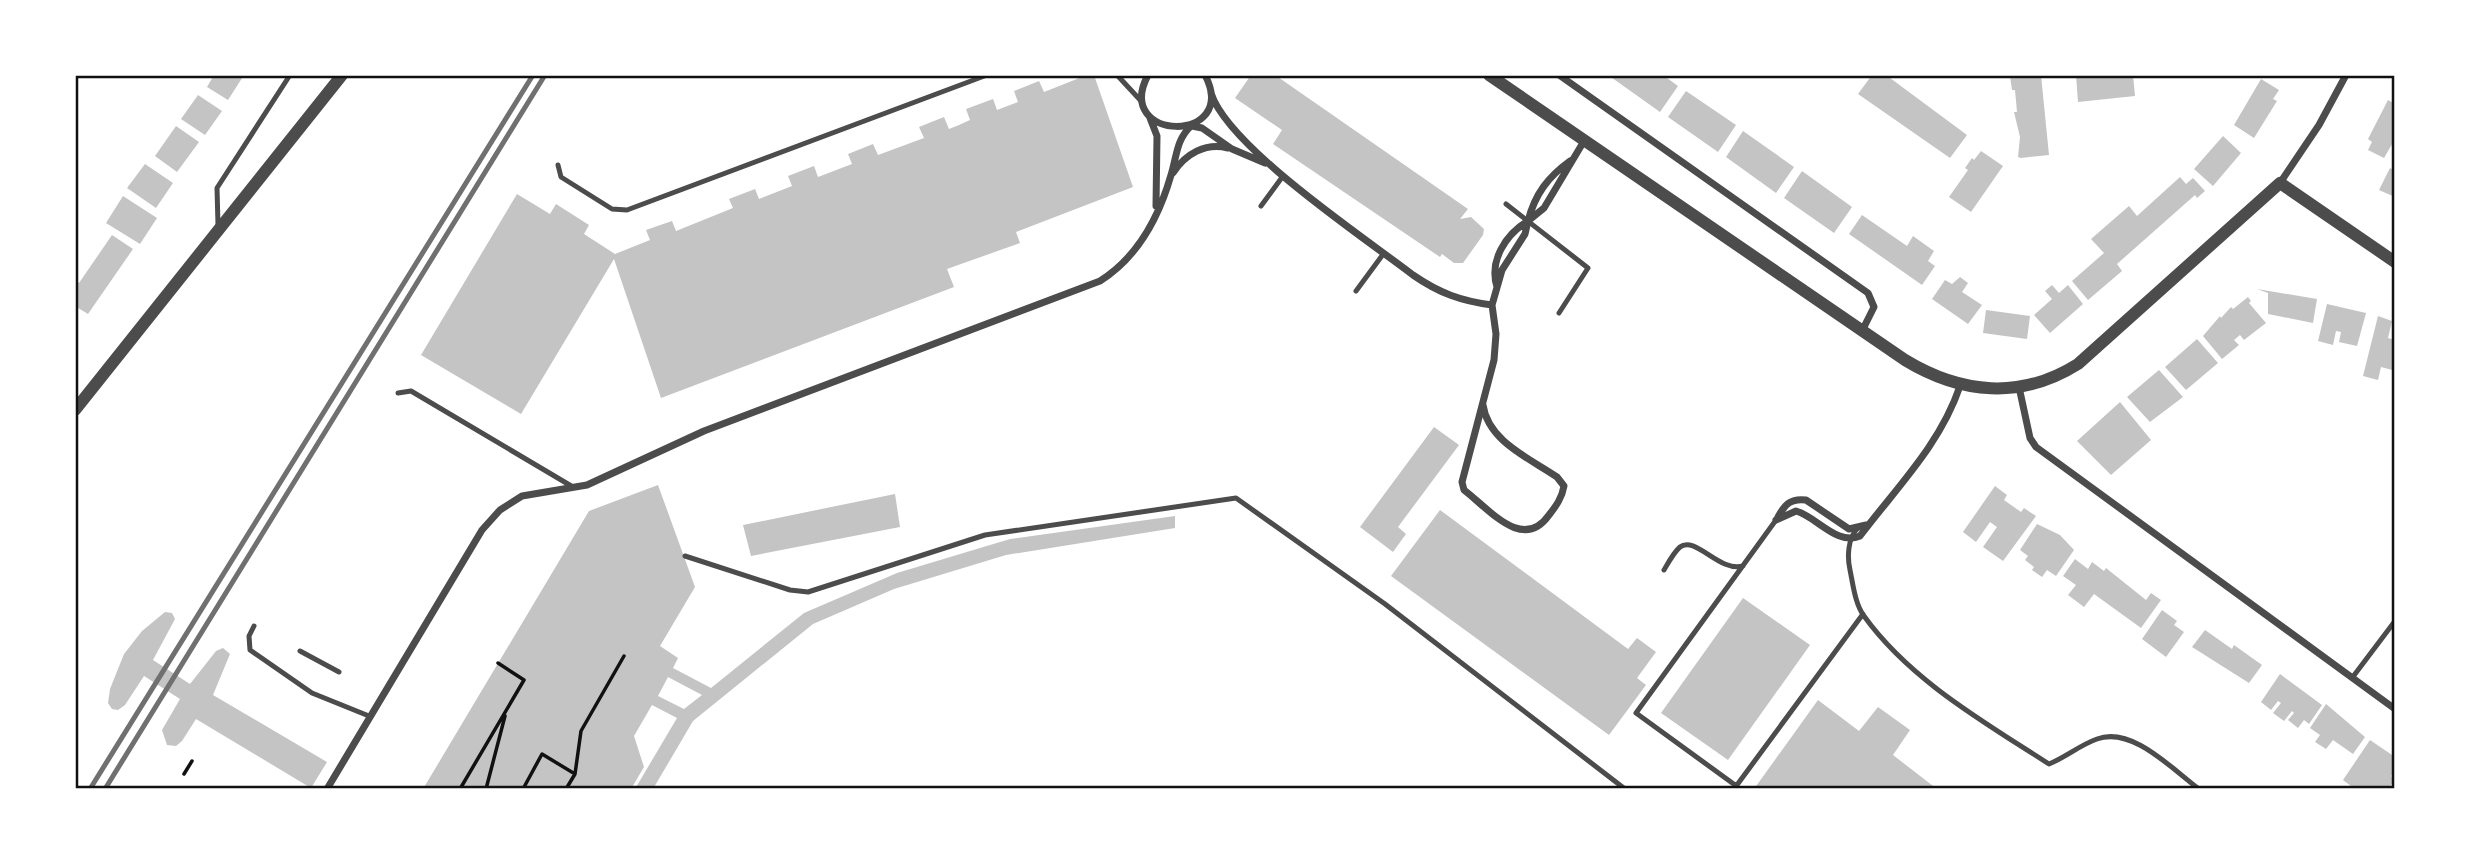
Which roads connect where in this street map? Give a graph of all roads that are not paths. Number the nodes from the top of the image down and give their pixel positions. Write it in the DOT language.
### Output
graph roads {
  1 [pos="290,75"];
  2 [pos="342,75"];
  3 [pos="987,75"];
  4 [pos="1117,75"];
  5 [pos="1148,75"];
  6 [pos="1489,75"];
  7 [pos="1559,75"];
  8 [pos="2346,75"];
  9 [pos="1208,82"];
  10 [pos="1144,105"];
  11 [pos="1148,114"];
  12 [pos="1191,126"];
  13 [pos="1584,141"];
  14 [pos="1233,149"];
  15 [pos="1571,161"];
  16 [pos="558,165"];
  17 [pos="1269,165"];
  18 [pos="1171,176"];
  19 [pos="1283,176"];
  20 [pos="2280,183"];
  21 [pos="1506,204"];
  22 [pos="1261,206"];
  23 [pos="1156,210"];
  24 [pos="1528,221"];
  25 [pos="218,229"];
  26 [pos="1384,253"];
  27 [pos="2395,262"];
  28 [pos="1497,287"];
  29 [pos="1356,290"];
  30 [pos="1492,305"];
  31 [pos="1559,313"];
  32 [pos="1863,331"];
  33 [pos="1960,386"];
  34 [pos="2020,387"];
  35 [pos="398,393"];
  36 [pos="1483,405"];
  37 [pos="75,410"];
  38 [pos="576,489"];
  39 [pos="1776,520"];
  40 [pos="1872,520"];
  41 [pos="1857,529"];
  42 [pos="1851,538"];
  43 [pos="685,556"];
  44 [pos="1743,566"];
  45 [pos="1664,570"];
  46 [pos="1863,614"];
  47 [pos="2395,621"];
  48 [pos="254,626"];
  49 [pos="300,651"];
  50 [pos="340,672"];
  51 [pos="2352,678"];
  52 [pos="2395,709"];
  53 [pos="369,716"];
  54 [pos="1734,787"];
  55 [pos="327,789"];
  56 [pos="1625,789"];
  57 [pos="2199,789"];
  1 -- 25 [label="lane"];
  2 -- 25 [label="street"];
  3 -- 16 [label="lane"];
  4 -- 10 [label="lane"];
  5 -- 10 [label="street"];
  6 -- 13 [label="street"];
  7 -- 32 [label="street"];
  8 -- 20 [label="street"];
  9 -- 12 [label="street"];
  9 -- 17 [label="street"];
  10 -- 11 [label="street"];
  11 -- 12 [label="street"];
  11 -- 23 [label="street"];
  12 -- 14 [label="street"];
  12 -- 18 [label="street"];
  13 -- 15 [label="street"];
  13 -- 32 [label="street"];
  14 -- 17 [label="street"];
  14 -- 18 [label="street"];
  15 -- 24 [label="street"];
  15 -- 24 [label="street"];
  17 -- 19 [label="street"];
  18 -- 23 [label="street"];
  19 -- 22 [label="lane"];
  19 -- 26 [label="street"];
  20 -- 27 [label="street"];
  20 -- 34 [label="street"];
  21 -- 24 [label="lane"];
  23 -- 38 [label="street"];
  24 -- 28 [label="street"];
  24 -- 28 [label="street"];
  24 -- 31 [label="lane"];
  25 -- 37 [label="street"];
  26 -- 29 [label="lane"];
  26 -- 30 [label="street"];
  28 -- 30 [label="street"];
  30 -- 36 [label="street"];
  32 -- 33 [label="street"];
  33 -- 34 [label="street"];
  33 -- 40 [label="street"];
  34 -- 51 [label="street"];
  35 -- 38 [label="lane"];
  36 -- 36 [label="street"];
  38 -- 53 [label="street"];
  39 -- 41 [label="street"];
  39 -- 42 [label="street"];
  39 -- 44 [label="lane"];
  40 -- 41 [label="street"];
  40 -- 42 [label="street"];
  41 -- 42 [label="lane"];
  42 -- 46 [label="lane"];
  43 -- 56 [label="lane"];
  44 -- 45 [label="lane"];
  44 -- 54 [label="lane"];
  46 -- 54 [label="lane"];
  46 -- 57 [label="lane"];
  47 -- 51 [label="lane"];
  48 -- 53 [label="lane"];
  49 -- 50 [label="lane"];
  51 -- 52 [label="street"];
  53 -- 55 [label="street"];
}
